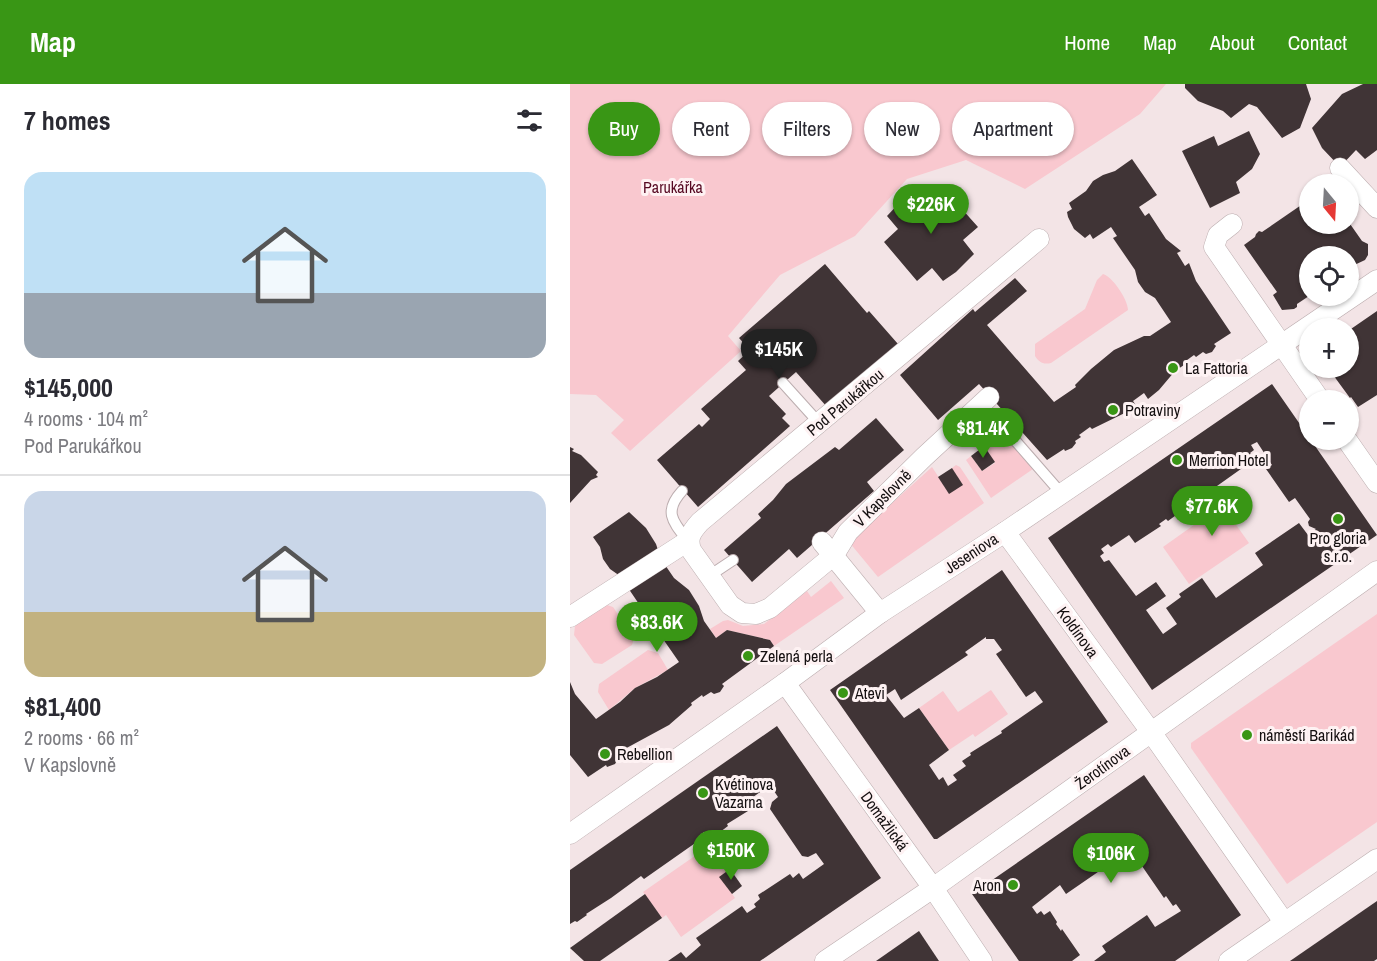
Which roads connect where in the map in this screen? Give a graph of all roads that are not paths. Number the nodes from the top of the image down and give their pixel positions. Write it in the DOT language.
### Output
graph roads {
  1 [pos="1340,168"];
  2 [pos="1377,208"];
  3 [pos="1232,224"];
  4 [pos="1039,239"];
  5 [pos="1377,280"];
  6 [pos="1281,345"];
  7 [pos="783,383"];
  8 [pos="1313,390"];
  9 [pos="991,405"];
  10 [pos="819,424"];
  11 [pos="1354,450"];
  12 [pos="1377,483"];
  13 [pos="682,491"];
  14 [pos="1060,494"];
  15 [pos="1005,531"];
  16 [pos="688,541"];
  17 [pos="828,549"];
  18 [pos="733,560"];
  19 [pos="1377,571"];
  20 [pos="709,576"];
  21 [pos="880,613"];
  22 [pos="570,617"];
  23 [pos="785,683"];
  24 [pos="1151,732"];
  25 [pos="570,834"];
  26 [pos="1377,860"];
  27 [pos="933,888"];
  28 [pos="1284,922"];
  29 [pos="825,961"];
  30 [pos="982,961"];
  31 [pos="1229,961"];
  1 -- 2 [label="street"];
  3 -- 6 [label="street"];
  4 -- 10 [label="street, Pod Parukářkou"];
  5 -- 6 [label="street, Jeseniova"];
  6 -- 8 [label="street"];
  6 -- 14 [label="street, Jeseniova"];
  7 -- 10 [label="lane"];
  9 -- 14 [label="lane"];
  9 -- 17 [label="street, V Kapslovně"];
  10 -- 16 [label="street, Pod Parukářkou"];
  11 -- 12 [label="street"];
  13 -- 16 [label="lane"];
  14 -- 15 [label="street, Jeseniova"];
  15 -- 21 [label="street, Jeseniova"];
  15 -- 24 [label="street, Koldínova"];
  16 -- 20 [label="street"];
  16 -- 22 [label="street"];
  17 -- 20 [label="street, V Kapslovně"];
  17 -- 21 [label="street"];
  18 -- 20 [label="lane"];
  19 -- 24 [label="street, Žerotínova"];
  21 -- 23 [label="street, Jeseniova"];
  23 -- 25 [label="street, Jeseniova"];
  23 -- 27 [label="street, Domažlická"];
  24 -- 27 [label="street, Žerotínova"];
  24 -- 28 [label="street"];
  26 -- 28 [label="street"];
  27 -- 29 [label="street, Žerotínova"];
  27 -- 30 [label="street, Domažlická"];
  28 -- 31 [label="street"];
}
